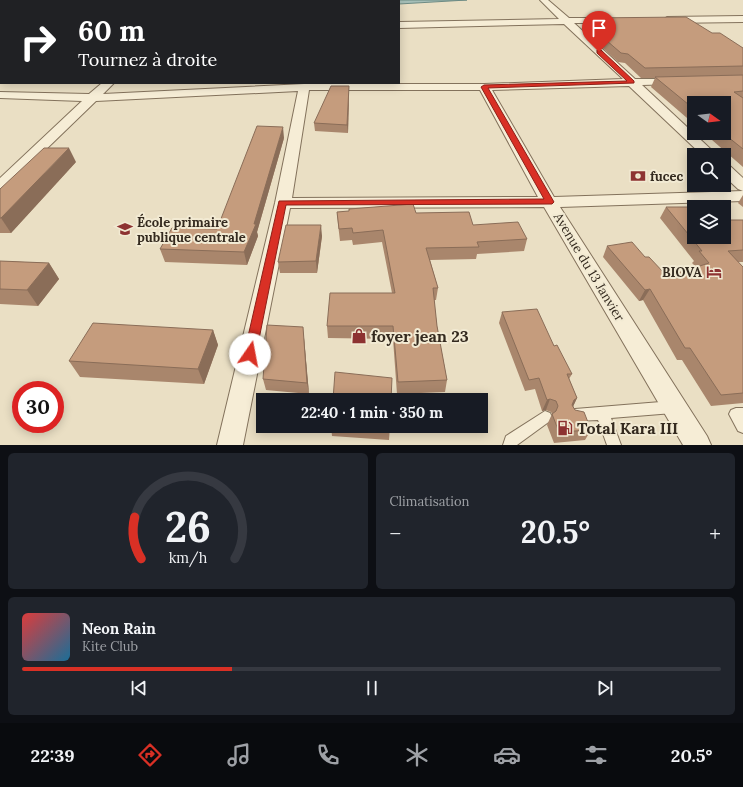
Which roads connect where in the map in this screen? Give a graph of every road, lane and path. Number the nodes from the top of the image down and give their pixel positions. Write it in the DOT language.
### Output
graph roads {
  1 [pos="544,0"];
  2 [pos="743,19"];
  3 [pos="613,20"];
  4 [pos="659,20"];
  5 [pos="567,21"];
  6 [pos="400,25"];
  7 [pos="687,81"];
  8 [pos="632,82"];
  9 [pos="107,84"];
  10 [pos="304,87"];
  11 [pos="484,87"];
  12 [pos="0,95"];
  13 [pos="92,98"];
  14 [pos="703,148"];
  15 [pos="731,175"];
  16 [pos="0,186"];
  17 [pos="743,186"];
  18 [pos="743,196"];
  19 [pos="549,202"];
  20 [pos="282,203"];
  21 [pos="675,407"];
  22 [pos="602,413"];
  23 [pos="743,414"];
  24 [pos="575,415"];
  25 [pos="545,417"];
  26 [pos="743,426"];
  27 [pos="230,445"];
  28 [pos="510,445"];
  29 [pos="614,445"];
  30 [pos="698,445"];
  1 -- 5 [label="street"];
  2 -- 4 [label="street"];
  3 -- 5 [label="street"];
  5 -- 6 [label="street"];
  5 -- 8 [label="street"];
  7 -- 8 [label="street"];
  8 -- 11 [label="street"];
  8 -- 14 [label="street"];
  9 -- 13 [label="street"];
  10 -- 11 [label="street"];
  10 -- 13 [label="street"];
  10 -- 20 [label="street"];
  11 -- 19 [label="street, Avenue du 13 Janvier"];
  12 -- 13 [label="street"];
  13 -- 16 [label="street"];
  15 -- 17 [label="street"];
  18 -- 19 [label="street"];
  19 -- 20 [label="street"];
  19 -- 21 [label="street, Avenue du 13 Janvier"];
  20 -- 27 [label="street"];
  21 -- 22 [label="lane"];
  21 -- 30 [label="street, Avenue du 13 Janvier"];
  22 -- 24 [label="lane"];
  22 -- 29 [label="lane"];
  23 -- 26 [label="lane"];
  25 -- 28 [label="lane"];
}
